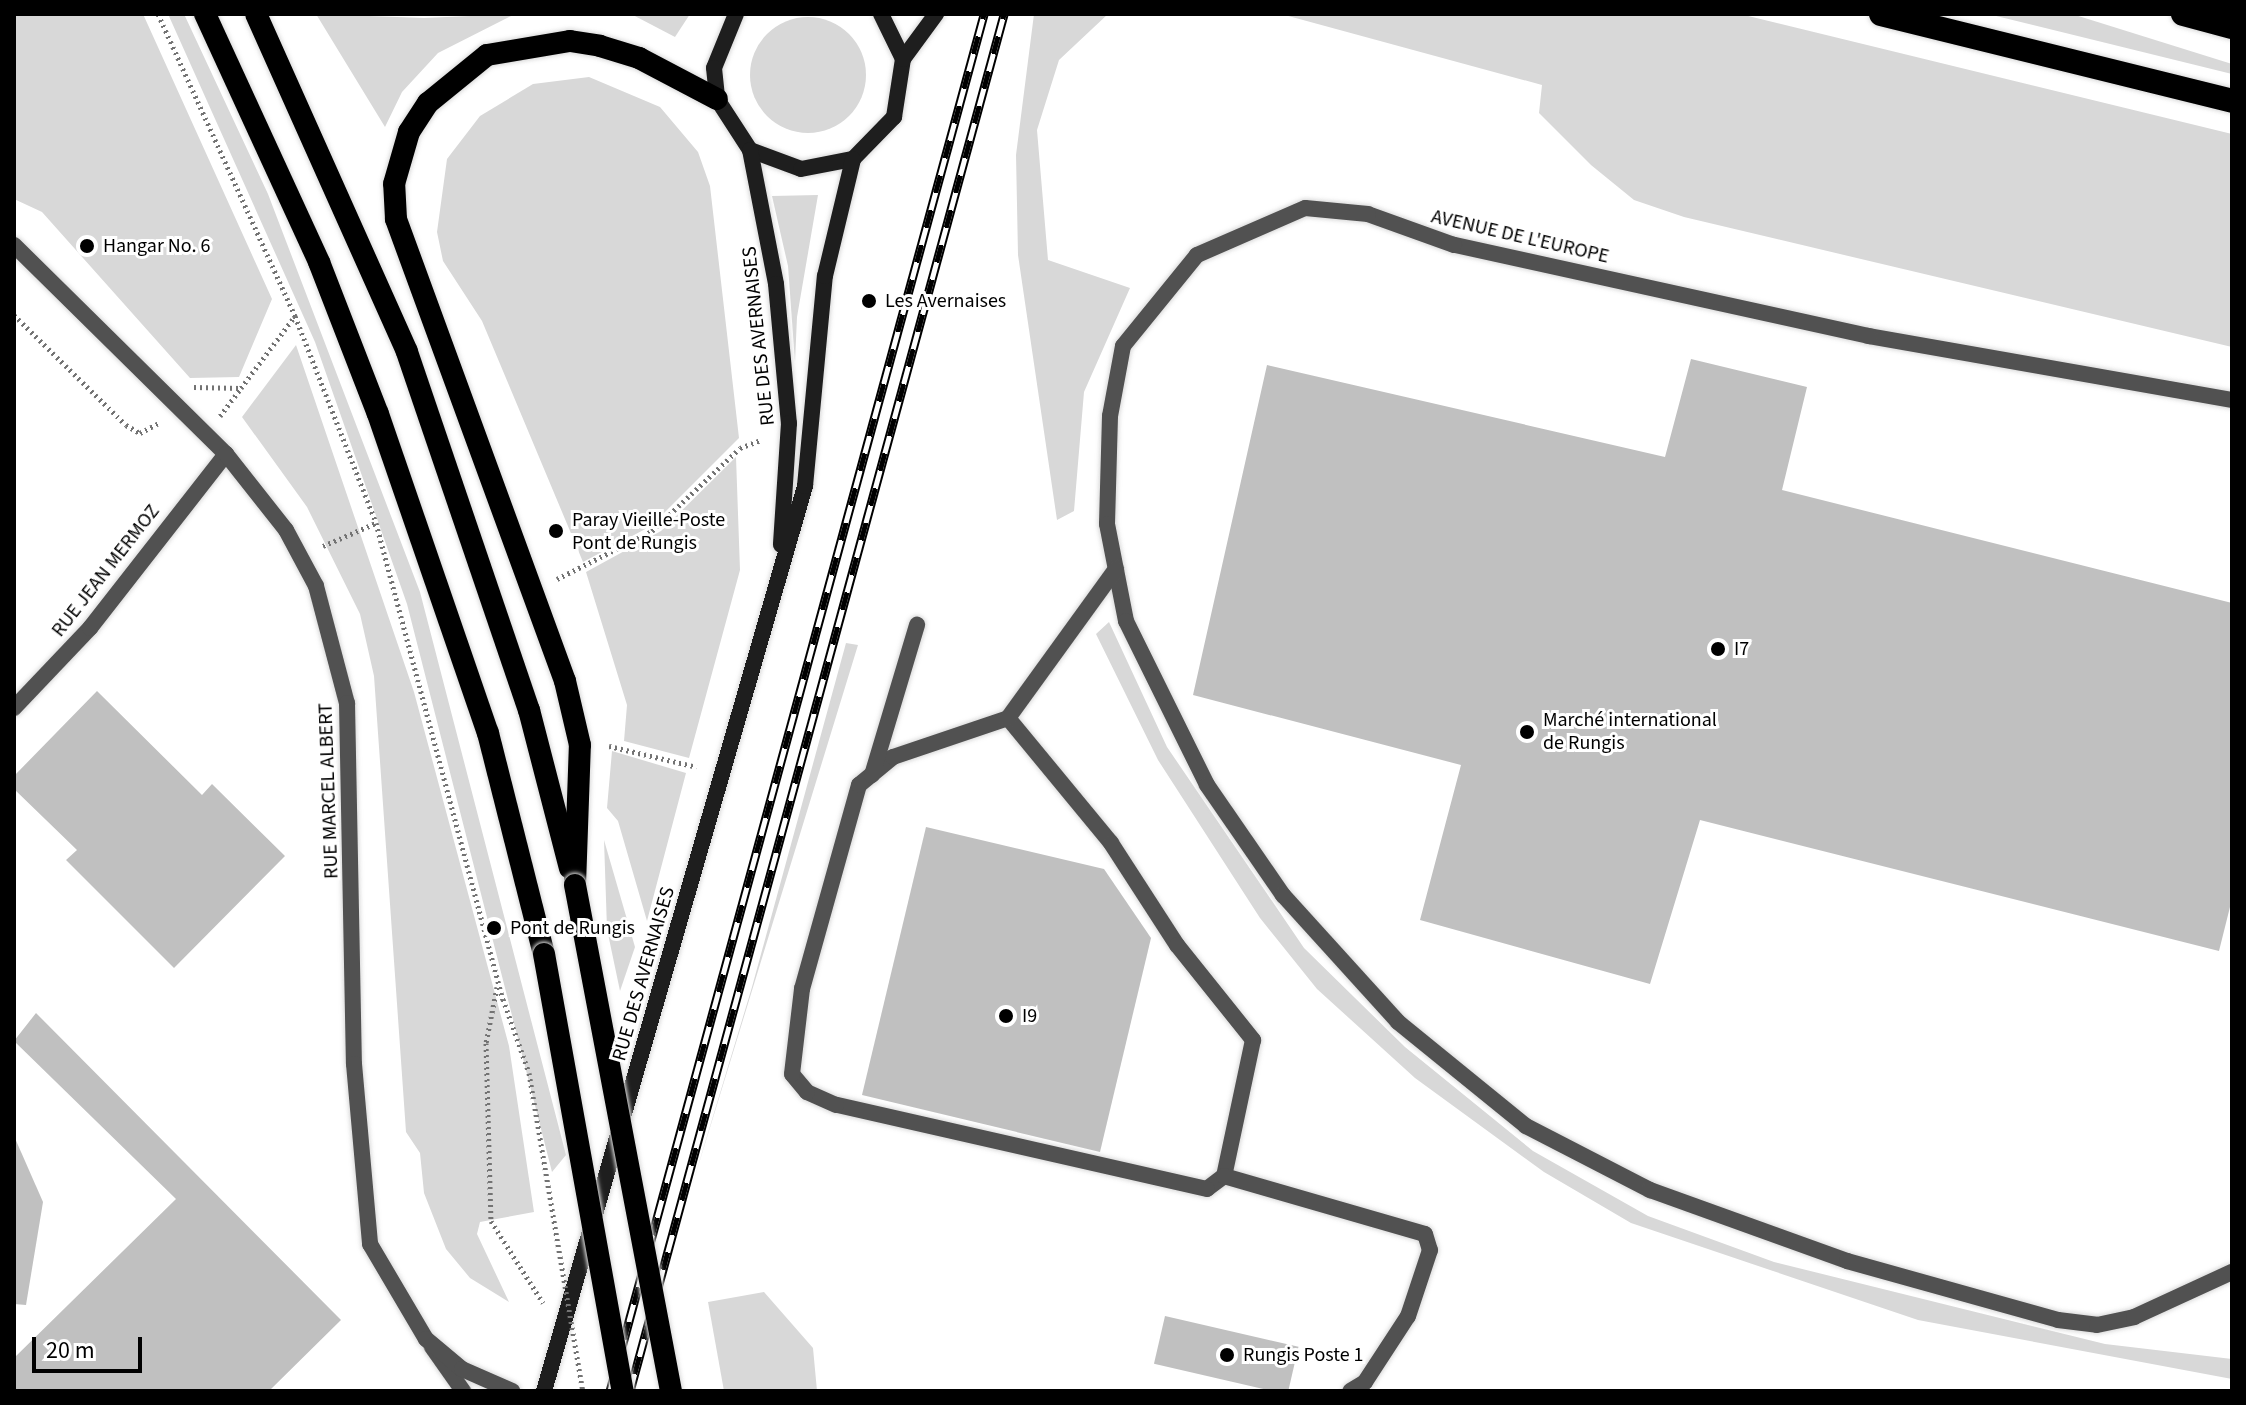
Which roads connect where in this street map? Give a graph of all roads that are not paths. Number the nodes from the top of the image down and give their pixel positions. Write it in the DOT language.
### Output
graph roads {
  1 [pos="205,14"];
  2 [pos="256,14"];
  3 [pos="736,14"];
  4 [pos="881,14"];
  5 [pos="936,14"];
  6 [pos="1881,14"];
  7 [pos="2183,14"];
  8 [pos="2232,27"];
  9 [pos="903,59"];
  10 [pos="717,99"];
  11 [pos="2232,101"];
  12 [pos="750,150"];
  13 [pos="853,159"];
  14 [pos="14,245"];
  15 [pos="2232,400"];
  16 [pos="226,454"];
  17 [pos="780,567"];
  18 [pos="1116,569"];
  19 [pos="917,625"];
  20 [pos="14,708"];
  21 [pos="1008,718"];
  22 [pos="872,775"];
  23 [pos="575,885"];
  24 [pos="1224,1176"];
  25 [pos="2232,1272"];
  26 [pos="426,1339"];
  27 [pos="463,1391"];
  28 [pos="512,1391"];
  29 [pos="544,1391"];
  30 [pos="623,1391"];
  31 [pos="671,1391"];
  32 [pos="1350,1391"];
  1 -- 30 [label="highway, bridge"];
  2 -- 23 [label="highway"];
  3 -- 10 [label="main road"];
  4 -- 9 [label="main road"];
  5 -- 9 [label="main road"];
  6 -- 11 [label="highway"];
  7 -- 8 [label="highway"];
  9 -- 13 [label="main road"];
  10 -- 12 [label="main road"];
  10 -- 23 [label="highway"];
  12 -- 13 [label="main road"];
  12 -- 17 [label="main road, RUE DES AVERNAISES"];
  13 -- 17 [label="main road, RUE DES AVERNAISES"];
  14 -- 16 [label="street, RUE MARCEL ALBERT"];
  15 -- 18 [label="street, AVENUE DE L'EUROPE"];
  16 -- 20 [label="street, RUE JEAN MERMOZ"];
  16 -- 26 [label="street, RUE MARCEL ALBERT"];
  17 -- 29 [label="main road, RUE DES AVERNAISES"];
  18 -- 21 [label="street"];
  18 -- 25 [label="street, AVENUE DE L'EUROPE"];
  19 -- 22 [label="street"];
  21 -- 22 [label="street"];
  21 -- 24 [label="street"];
  22 -- 24 [label="street"];
  23 -- 31 [label="highway, bridge"];
  24 -- 32 [label="street"];
  26 -- 27 [label="street"];
  26 -- 28 [label="street, RUE MARCEL ALBERT"];
}
